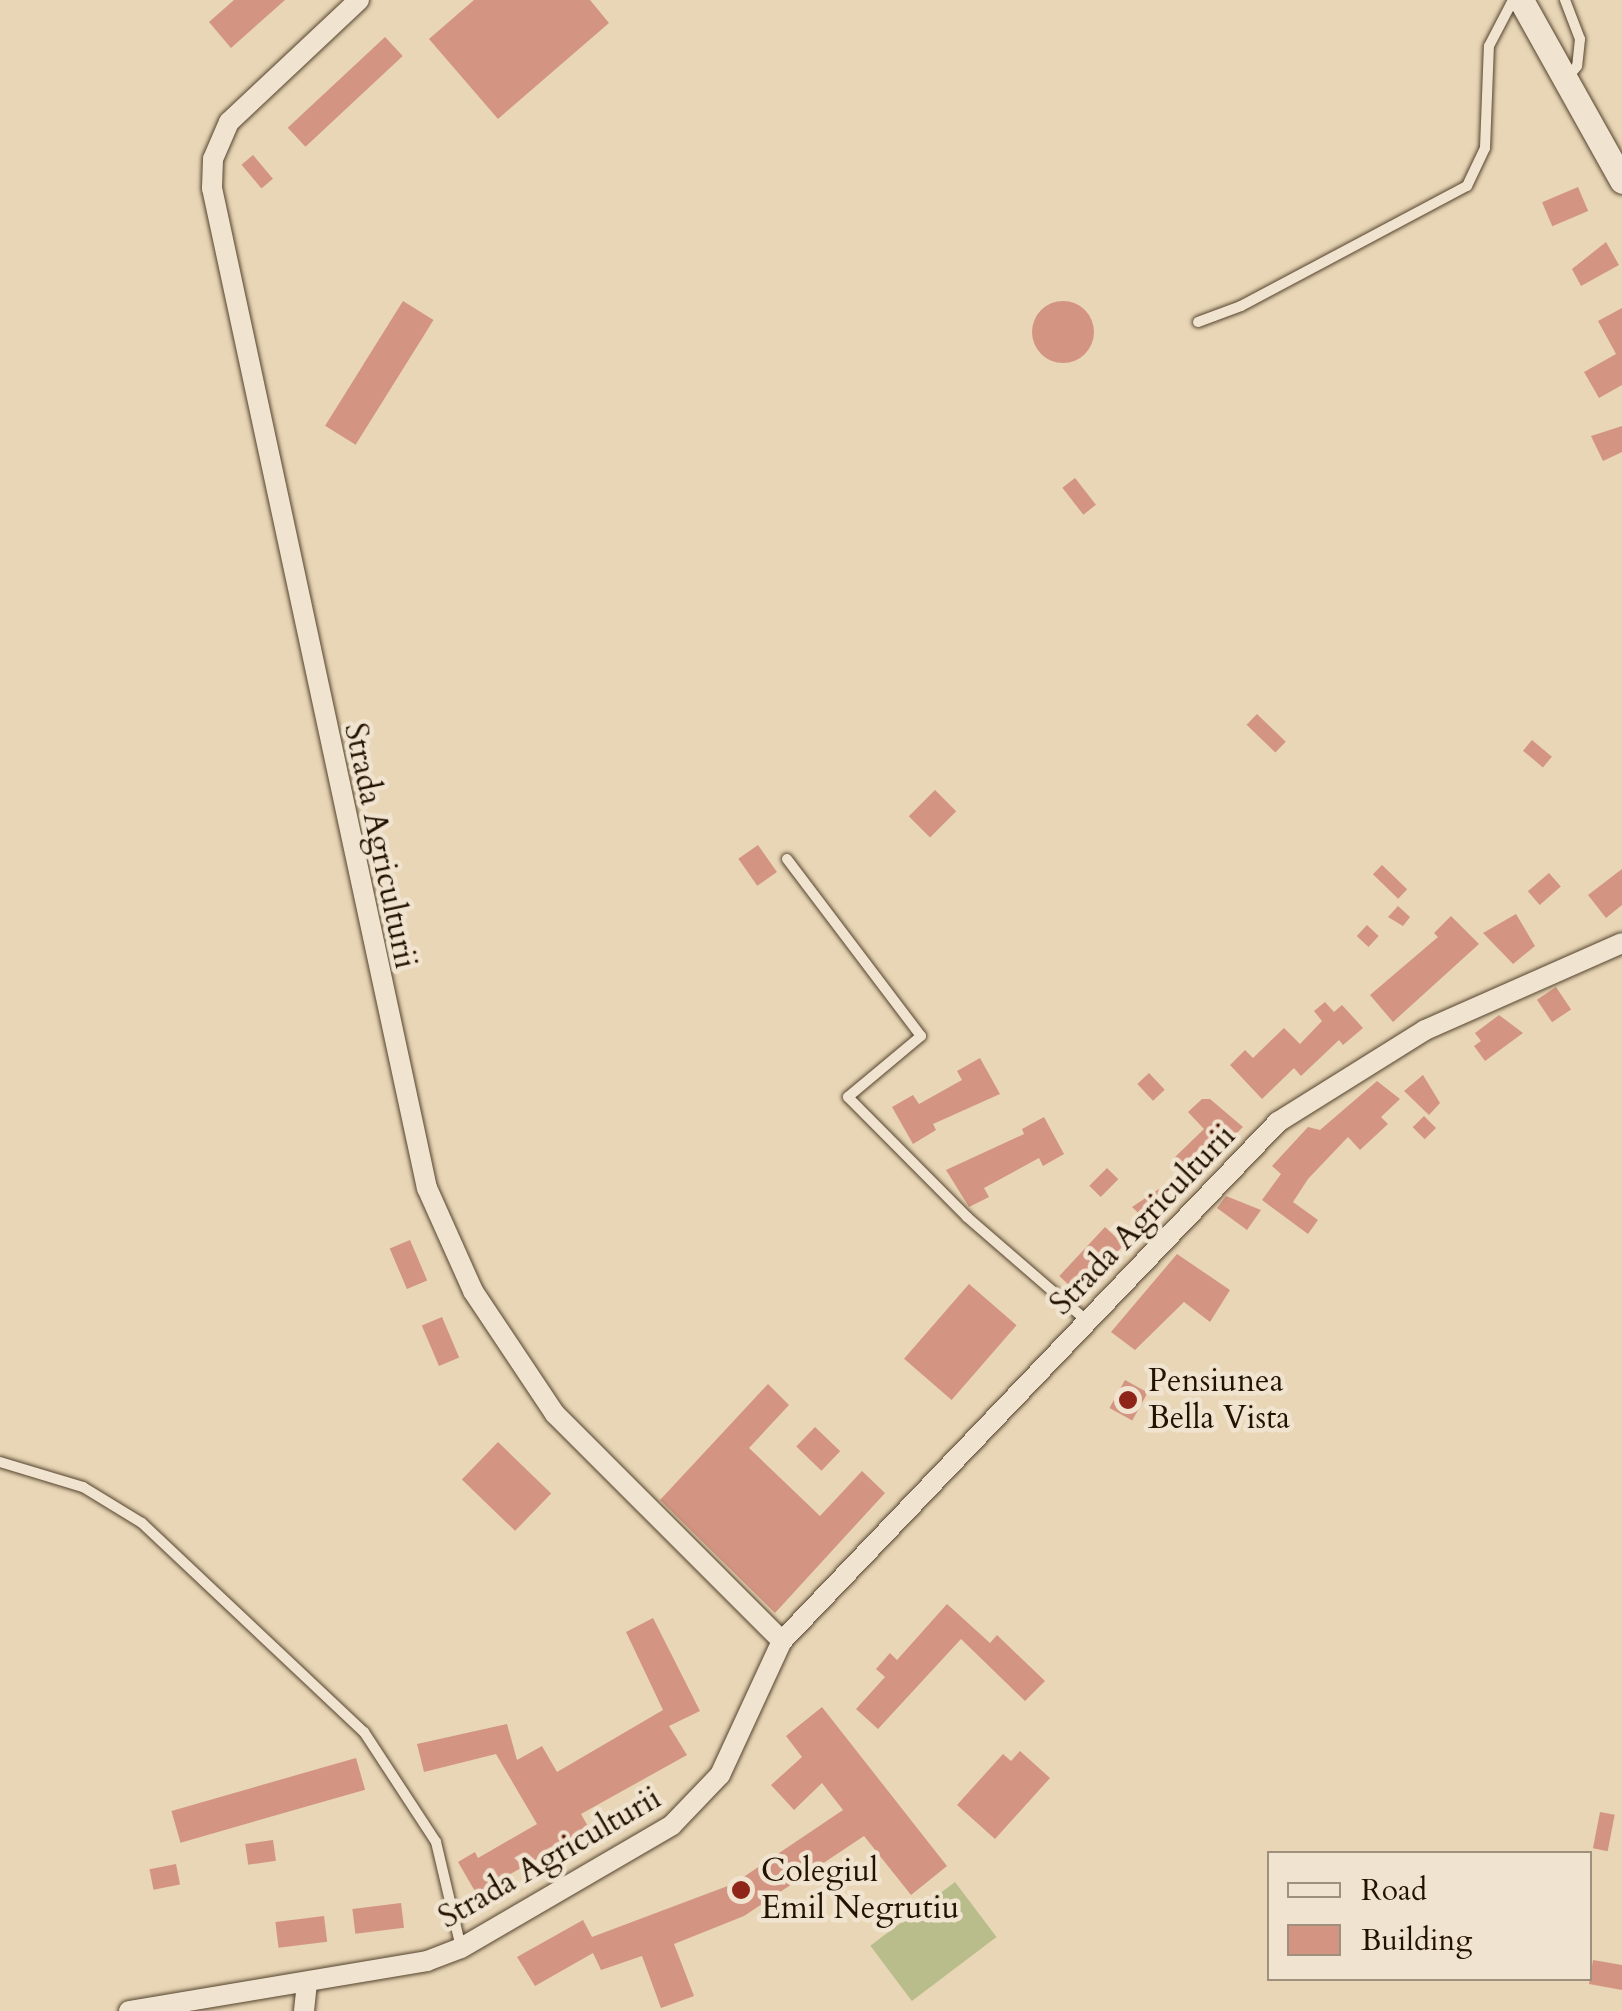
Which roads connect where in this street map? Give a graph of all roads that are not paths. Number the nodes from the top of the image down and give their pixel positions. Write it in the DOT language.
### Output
graph roads {
  1 [pos="359,0"];
  2 [pos="1513,0"];
  3 [pos="1521,0"];
  4 [pos="1565,0"];
  5 [pos="1568,78"];
  6 [pos="1622,181"];
  7 [pos="1198,322"];
  8 [pos="787,859"];
  9 [pos="1622,943"];
  10 [pos="1087,1321"];
  11 [pos="0,1462"];
  12 [pos="782,1641"];
  13 [pos="461,1948"];
  14 [pos="306,1984"];
  15 [pos="129,2011"];
  16 [pos="304,2011"];
  1 -- 12 [label="street, Strada Agriculturii"];
  2 -- 7 [label="lane"];
  3 -- 5 [label="street"];
  4 -- 5 [label="lane"];
  5 -- 6 [label="street"];
  8 -- 10 [label="lane"];
  9 -- 10 [label="street, Strada Agriculturii"];
  10 -- 12 [label="street, Strada Agriculturii"];
  11 -- 13 [label="lane"];
  12 -- 13 [label="street, Strada Agriculturii"];
  13 -- 14 [label="street, Strada Agriculturii"];
  14 -- 15 [label="street, Strada Agriculturii"];
  14 -- 16 [label="street"];
}
